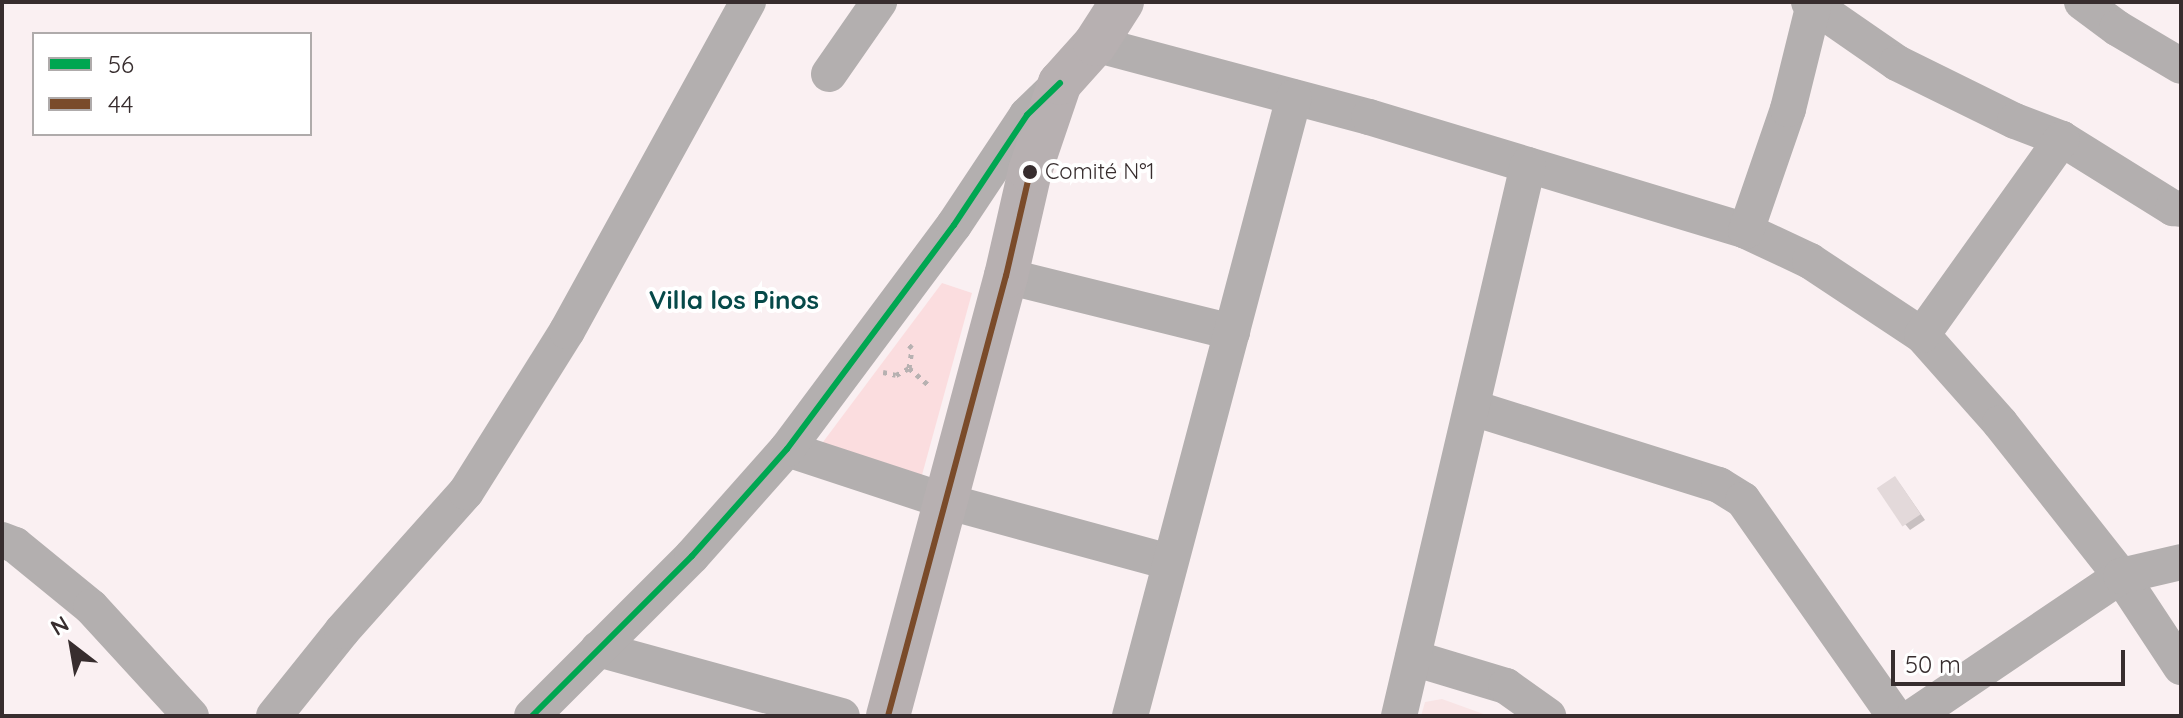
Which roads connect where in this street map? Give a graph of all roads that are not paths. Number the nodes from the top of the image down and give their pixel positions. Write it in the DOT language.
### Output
graph roads {
  1 [pos="748,2"];
  2 [pos="879,2"];
  3 [pos="1122,2"];
  4 [pos="2082,2"];
  5 [pos="1812,3"];
  6 [pos="1095,44"];
  7 [pos="2181,66"];
  8 [pos="829,74"];
  9 [pos="1060,83"];
  10 [pos="1294,97"];
  11 [pos="2062,139"];
  12 [pos="1528,165"];
  13 [pos="2181,209"];
  14 [pos="1746,231"];
  15 [pos="1006,276"];
  16 [pos="1232,332"];
  17 [pos="1922,335"];
  18 [pos="1473,408"];
  19 [pos="787,449"];
  20 [pos="945,501"];
  21 [pos="2,540"];
  22 [pos="1170,562"];
  23 [pos="2181,562"];
  24 [pos="2121,576"];
  25 [pos="598,649"];
  26 [pos="1413,658"];
  27 [pos="2181,667"];
  28 [pos="191,716"];
  29 [pos="274,716"];
  30 [pos="532,716"];
  31 [pos="842,716"];
  32 [pos="888,716"];
  33 [pos="1130,716"];
  34 [pos="1399,716"];
  35 [pos="1548,716"];
  36 [pos="1895,716"];
  37 [pos="1914,716"];
  1 -- 29 [label="street"];
  2 -- 8 [label="street"];
  3 -- 6 [label="main road"];
  4 -- 7 [label="street"];
  5 -- 11 [label="street"];
  5 -- 14 [label="street"];
  6 -- 9 [label="main road"];
  6 -- 10 [label="street"];
  9 -- 15 [label="main road"];
  9 -- 19 [label="street"];
  10 -- 12 [label="street"];
  10 -- 16 [label="street"];
  11 -- 13 [label="street"];
  11 -- 17 [label="street"];
  12 -- 14 [label="street"];
  12 -- 18 [label="street"];
  14 -- 17 [label="street"];
  15 -- 16 [label="street"];
  15 -- 20 [label="main road"];
  16 -- 22 [label="street"];
  17 -- 24 [label="street"];
  18 -- 26 [label="street"];
  18 -- 36 [label="street"];
  19 -- 20 [label="street"];
  19 -- 25 [label="street"];
  20 -- 22 [label="street"];
  20 -- 32 [label="main road"];
  21 -- 28 [label="street"];
  22 -- 33 [label="street"];
  23 -- 24 [label="street"];
  24 -- 27 [label="street"];
  24 -- 37 [label="street"];
  25 -- 30 [label="street"];
  25 -- 31 [label="street"];
  26 -- 34 [label="street"];
  26 -- 35 [label="street"];
}
